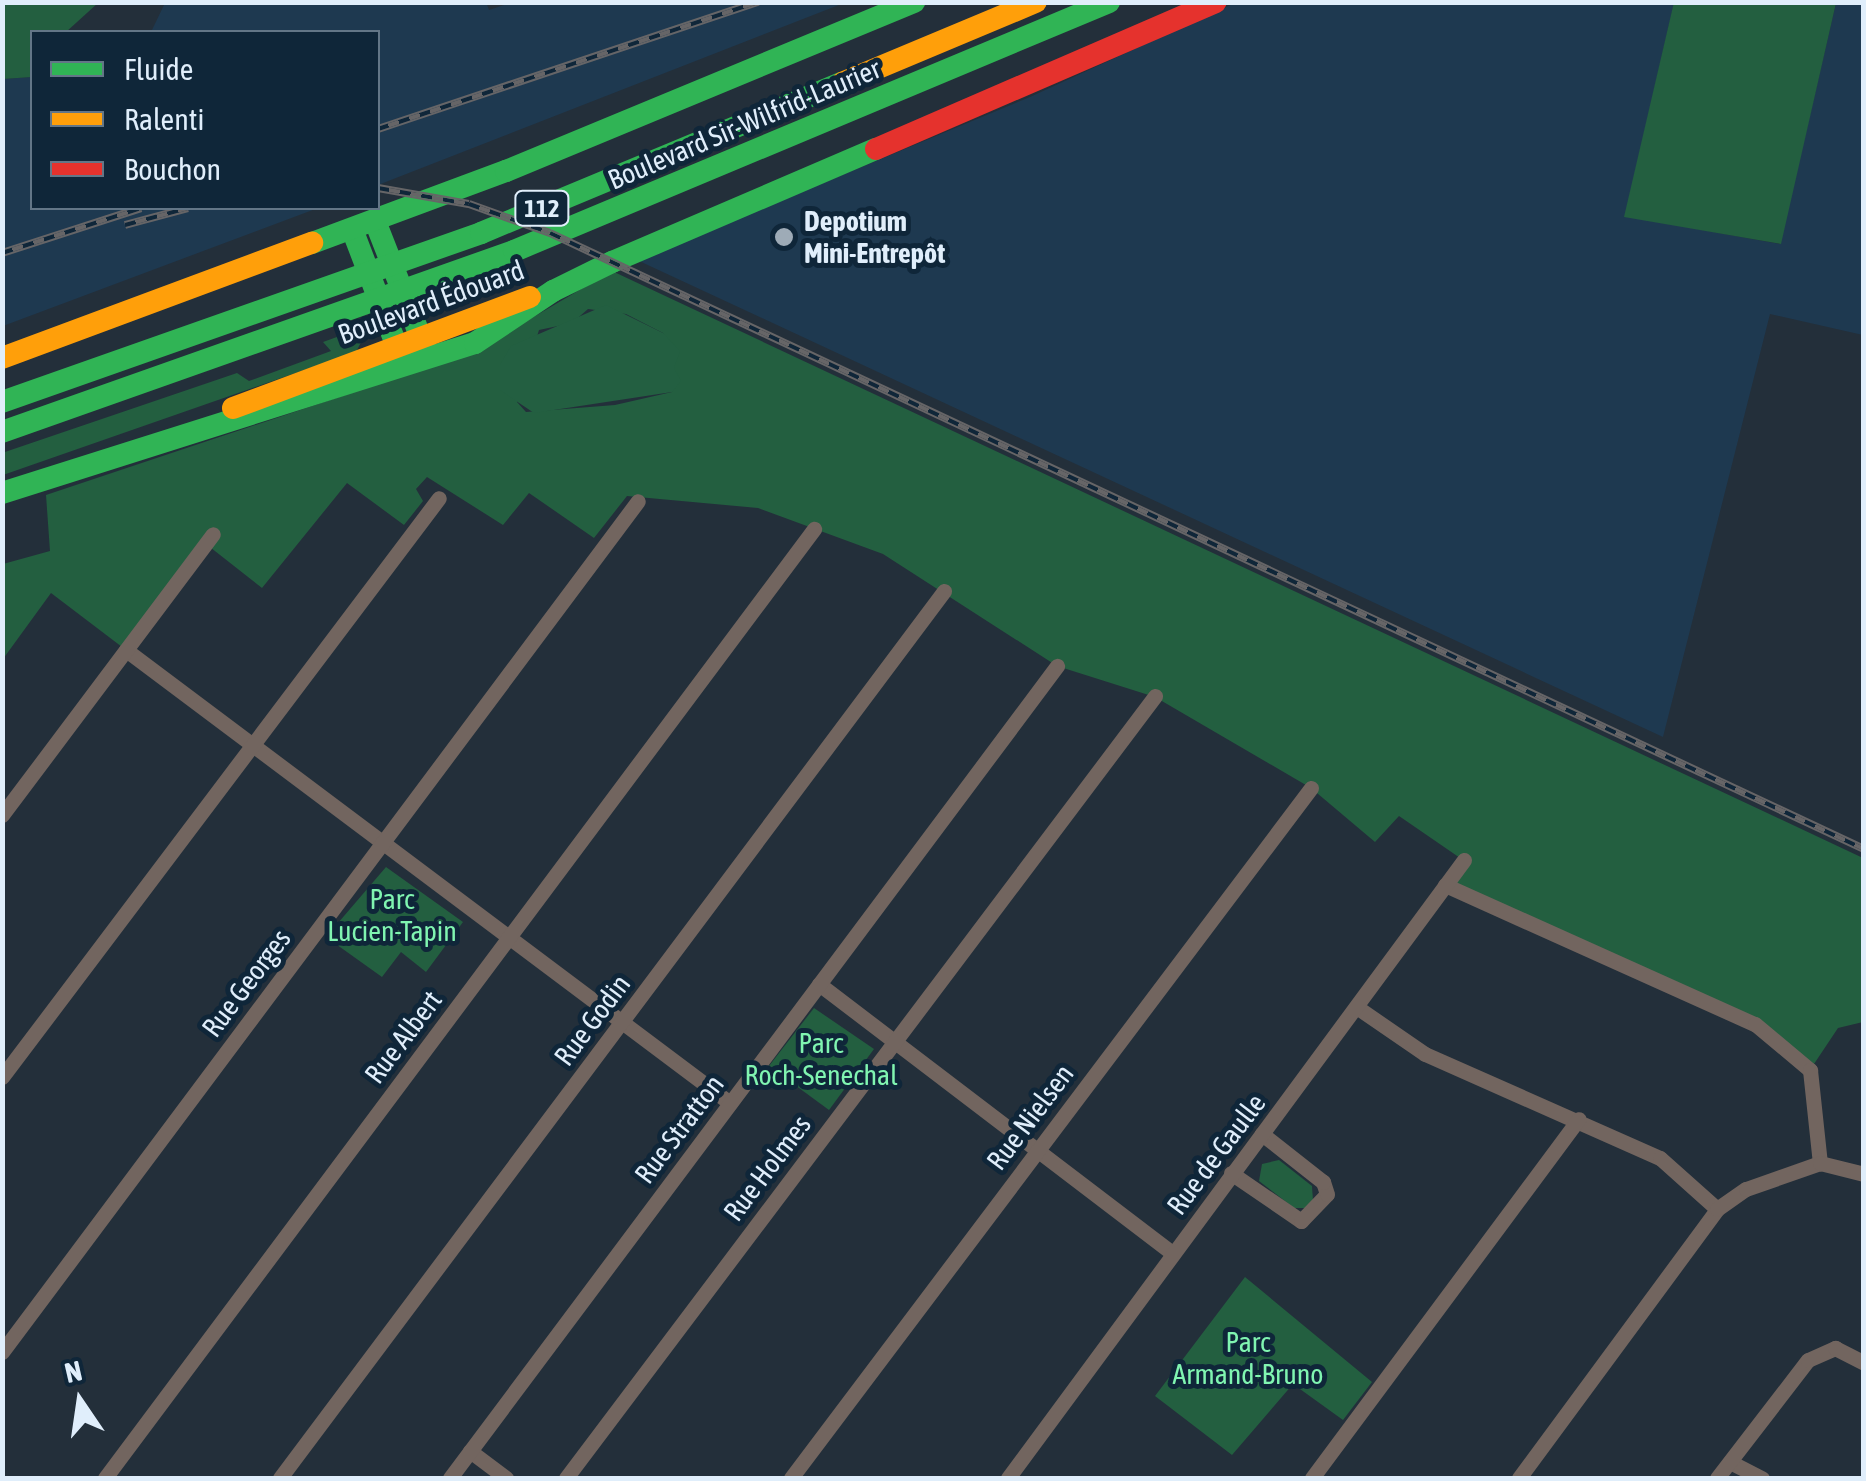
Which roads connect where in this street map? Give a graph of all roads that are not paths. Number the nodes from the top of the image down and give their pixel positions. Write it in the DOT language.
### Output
graph roads {
  1 [pos="914,2"];
  2 [pos="1036,2"];
  3 [pos="1109,2"];
  4 [pos="1216,2"];
  5 [pos="375,221"];
  6 [pos="352,229"];
  7 [pos="374,252"];
  8 [pos="424,348"];
  9 [pos="400,355"];
  10 [pos="2,358"];
  11 [pos="2,402"];
  12 [pos="2,432"];
  13 [pos="2,493"];
  14 [pos="439,498"];
  15 [pos="638,501"];
  16 [pos="814,529"];
  17 [pos="212,534"];
  18 [pos="944,591"];
  19 [pos="126,650"];
  20 [pos="1057,666"];
  21 [pos="1154,696"];
  22 [pos="252,745"];
  23 [pos="1311,788"];
  24 [pos="2,815"];
  25 [pos="383,841"];
  26 [pos="1464,860"];
  27 [pos="1445,885"];
  28 [pos="509,938"];
  29 [pos="820,984"];
  30 [pos="1358,1008"];
  31 [pos="622,1021"];
  32 [pos="894,1043"];
  33 [pos="2,1077"];
  34 [pos="730,1103"];
  35 [pos="1580,1119"];
  36 [pos="1262,1134"];
  37 [pos="1036,1150"];
  38 [pos="1820,1163"];
  39 [pos="1232,1173"];
  40 [pos="1864,1174"];
  41 [pos="1717,1209"];
  42 [pos="1172,1254"];
  43 [pos="2,1352"];
  44 [pos="1864,1363"];
  45 [pos="470,1451"];
  46 [pos="1730,1462"];
  47 [pos="105,1478"];
  48 [pos="280,1478"];
  49 [pos="450,1478"];
  50 [pos="506,1478"];
  51 [pos="566,1478"];
  52 [pos="791,1478"];
  53 [pos="1008,1478"];
  54 [pos="1312,1478"];
  55 [pos="1519,1478"];
  56 [pos="1718,1478"];
  57 [pos="1762,1478"];
  1 -- 5 [label="main road"];
  2 -- 11 [label="main road, Boulevard Sir-Wilfrid-Laurier / 112"];
  3 -- 12 [label="main road, Boulevard Sir-Wilfrid-Laurier / 112"];
  4 -- 8 [label="main road, Boulevard Édouard"];
  5 -- 6 [label="main road"];
  5 -- 7 [label="main road"];
  6 -- 7 [label="main road"];
  6 -- 10 [label="main road"];
  7 -- 8 [label="main road"];
  7 -- 9 [label="main road"];
  8 -- 9 [label="main road, Boulevard Édouard"];
  9 -- 13 [label="main road, Boulevard Édouard"];
  14 -- 22 [label="street"];
  15 -- 25 [label="street, Rue Georges"];
  16 -- 28 [label="street, Rue Albert"];
  17 -- 19 [label="street"];
  18 -- 31 [label="street, Rue Godin"];
  19 -- 22 [label="street"];
  19 -- 24 [label="street"];
  20 -- 29 [label="street, Rue Stratton"];
  21 -- 32 [label="street, Rue Holmes"];
  22 -- 25 [label="street"];
  22 -- 33 [label="street"];
  23 -- 37 [label="street, Rue Nielsen"];
  25 -- 28 [label="street"];
  25 -- 43 [label="street, Rue Georges"];
  26 -- 27 [label="street, Rue de Gaulle"];
  27 -- 30 [label="street, Rue de Gaulle"];
  27 -- 38 [label="street"];
  28 -- 31 [label="street"];
  28 -- 47 [label="street, Rue Albert"];
  29 -- 32 [label="street"];
  29 -- 34 [label="street, Rue Stratton"];
  30 -- 35 [label="street"];
  30 -- 36 [label="street, Rue de Gaulle"];
  31 -- 34 [label="street"];
  31 -- 48 [label="street, Rue Godin"];
  32 -- 37 [label="street"];
  32 -- 51 [label="street, Rue Holmes"];
  34 -- 45 [label="street, Rue Stratton"];
  35 -- 41 [label="street"];
  35 -- 54 [label="street"];
  36 -- 39 [label="street, Rue de Gaulle"];
  36 -- 39 [label="street"];
  37 -- 42 [label="street"];
  37 -- 52 [label="street, Rue Nielsen"];
  38 -- 40 [label="street"];
  38 -- 41 [label="street"];
  39 -- 42 [label="street, Rue de Gaulle"];
  41 -- 55 [label="street"];
  42 -- 53 [label="street, Rue de Gaulle"];
  44 -- 46 [label="street"];
  45 -- 49 [label="street, Rue Stratton"];
  45 -- 50 [label="street"];
  46 -- 56 [label="street"];
  46 -- 57 [label="street"];
}
